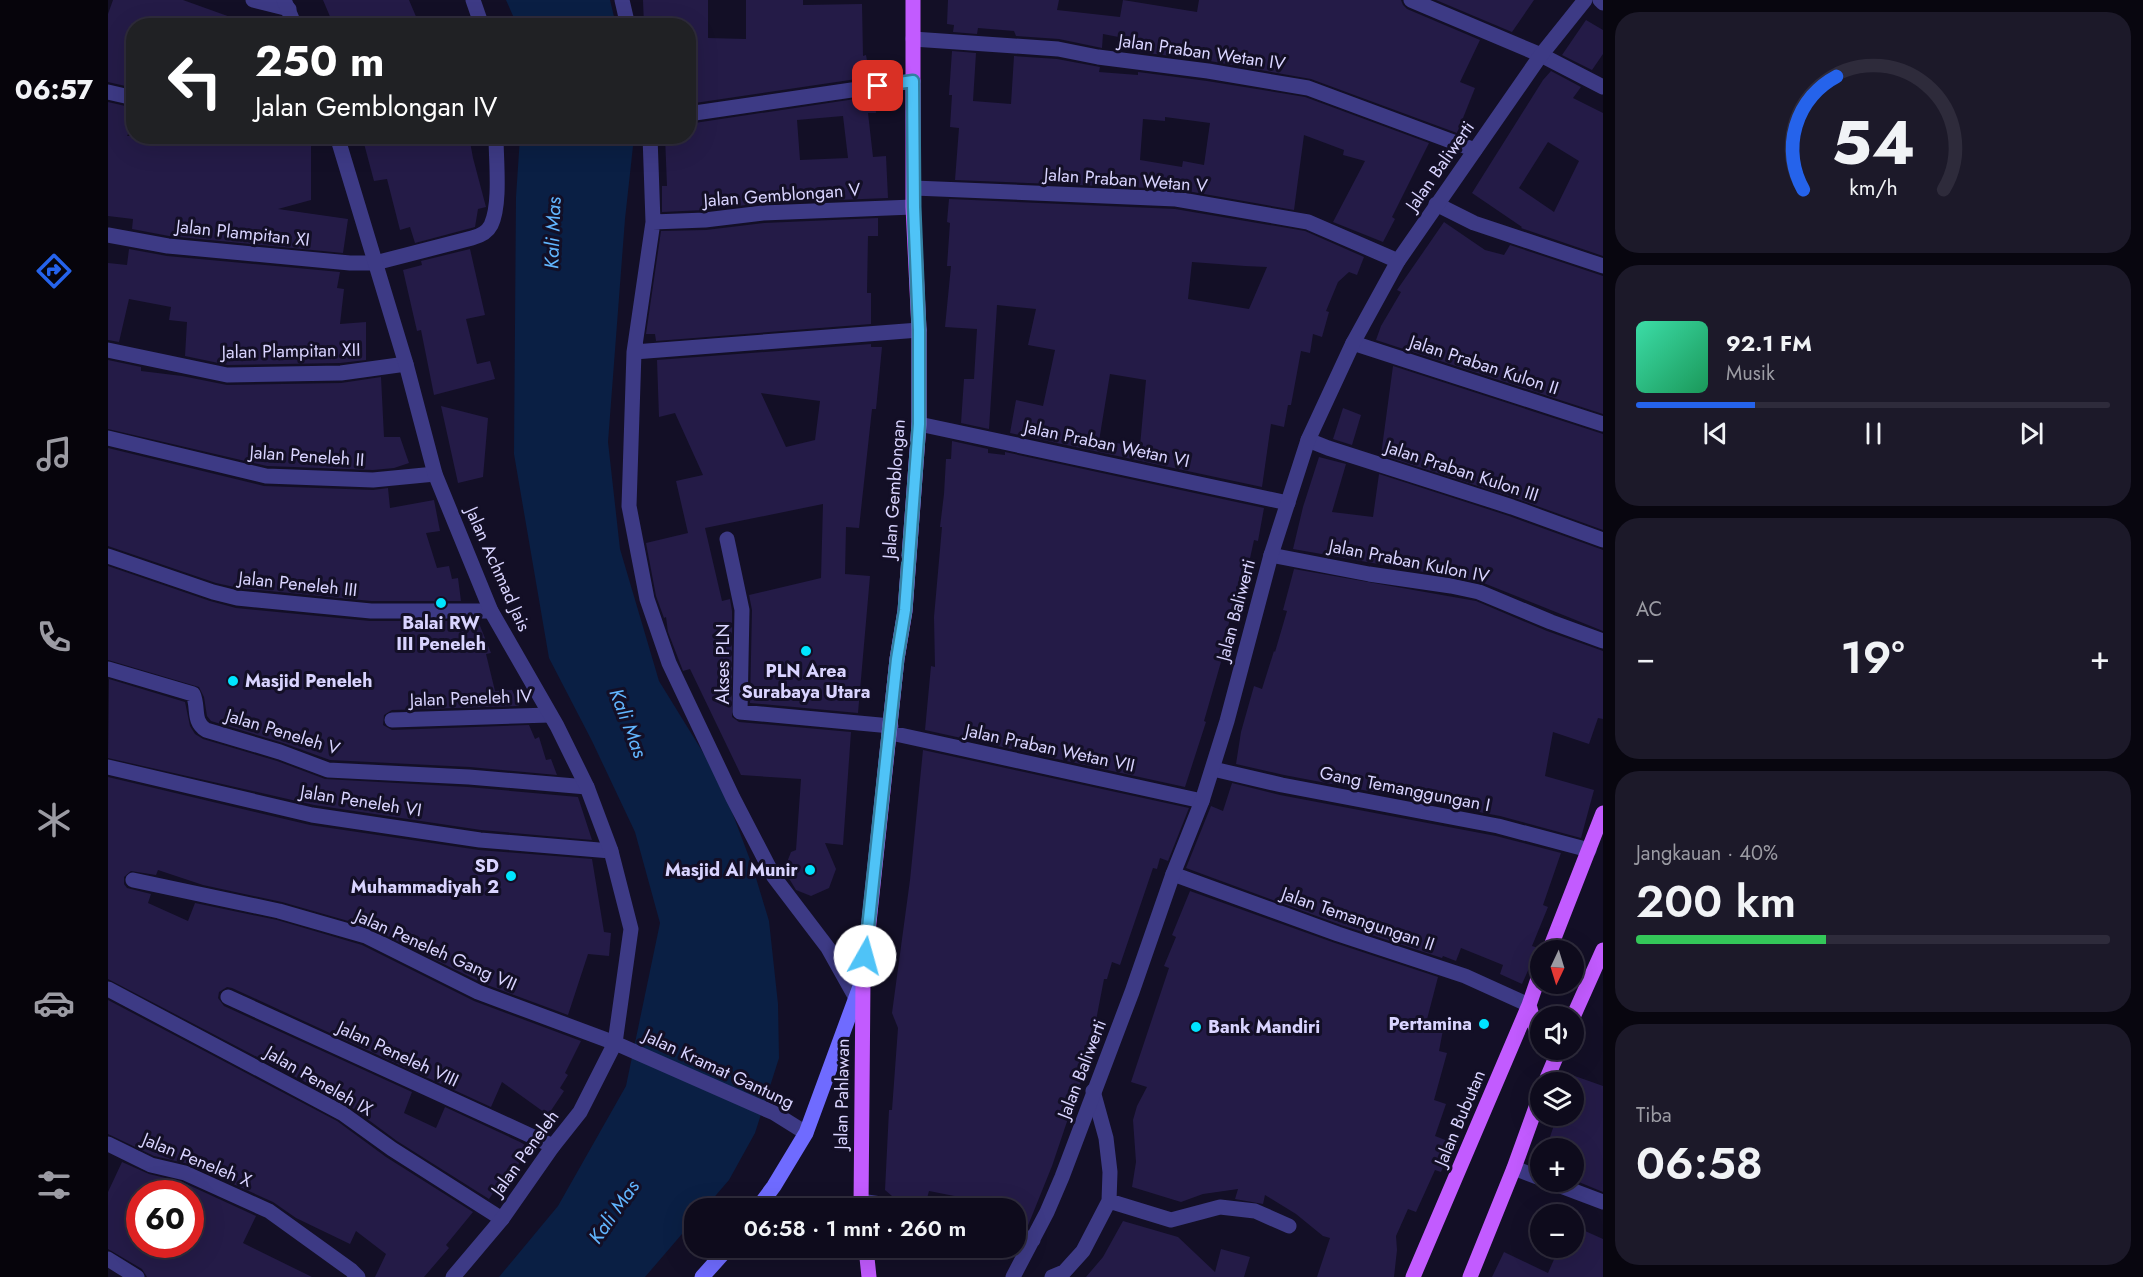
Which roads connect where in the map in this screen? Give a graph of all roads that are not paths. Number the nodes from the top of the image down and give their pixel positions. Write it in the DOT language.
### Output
graph roads {
  1 [pos="253,0"];
  2 [pos="473,0"];
  3 [pos="622,0"];
  4 [pos="913,0"];
  5 [pos="1411,0"];
  6 [pos="1585,0"];
  7 [pos="286,4"];
  8 [pos="292,18"];
  9 [pos="479,18"];
  10 [pos="626,18"];
  11 [pos="913,39"];
  12 [pos="1541,55"];
  13 [pos="913,81"];
  14 [pos="1603,87"];
  15 [pos="108,92"];
  16 [pos="126,96"];
  17 [pos="696,113"];
  18 [pos="339,144"];
  19 [pos="496,144"];
  20 [pos="650,144"];
  21 [pos="1475,150"];
  22 [pos="914,188"];
  23 [pos="1436,204"];
  24 [pos="914,207"];
  25 [pos="653,222"];
  26 [pos="108,235"];
  27 [pos="1398,261"];
  28 [pos="375,263"];
  29 [pos="1603,266"];
  30 [pos="919,330"];
  31 [pos="1353,343"];
  32 [pos="108,350"];
  33 [pos="634,352"];
  34 [pos="405,364"];
  35 [pos="919,424"];
  36 [pos="1603,424"];
  37 [pos="108,438"];
  38 [pos="1308,440"];
  39 [pos="435,474"];
  40 [pos="1288,503"];
  41 [pos="727,539"];
  42 [pos="1603,540"];
  43 [pos="1271,555"];
  44 [pos="108,556"];
  45 [pos="491,611"];
  46 [pos="1603,641"];
  47 [pos="108,669"];
  48 [pos="550,715"];
  49 [pos="392,720"];
  50 [pos="891,730"];
  51 [pos="108,766"];
  52 [pos="1213,769"];
  53 [pos="587,787"];
  54 [pos="1202,801"];
  55 [pos="1603,813"];
  56 [pos="1589,850"];
  57 [pos="611,851"];
  58 [pos="1173,874"];
  59 [pos="133,880"];
  60 [pos="1553,940"];
  61 [pos="1603,950"];
  62 [pos="863,979"];
  63 [pos="108,989"];
  64 [pos="1533,994"];
  65 [pos="228,997"];
  66 [pos="856,998"];
  67 [pos="1529,1005"];
  68 [pos="1578,1006"];
  69 [pos="1530,1008"];
  70 [pos="615,1043"];
  71 [pos="1093,1092"];
  72 [pos="1530,1124"];
  73 [pos="806,1133"];
  74 [pos="108,1144"];
  75 [pos="553,1146"];
  76 [pos="1514,1168"];
  77 [pos="1530,1174"];
  78 [pos="1576,1192"];
  79 [pos="765,1198"];
  80 [pos="860,1198"];
  81 [pos="1109,1201"];
  82 [pos="1603,1202"];
  83 [pos="502,1219"];
  84 [pos="1289,1226"];
  85 [pos="1026,1238"];
  86 [pos="1033,1240"];
  87 [pos="719,1258"];
  88 [pos="867,1258"];
  89 [pos="108,1259"];
  90 [pos="136,1277"];
  91 [pos="358,1277"];
  92 [pos="453,1277"];
  93 [pos="702,1277"];
  94 [pos="869,1277"];
  95 [pos="1013,1277"];
  96 [pos="1052,1277"];
  97 [pos="1413,1277"];
  98 [pos="1470,1277"];
  1 -- 7 [label="street"];
  2 -- 9 [label="street"];
  3 -- 10 [label="street"];
  4 -- 11 [label="main road, Jalan Gemblongan"];
  5 -- 12 [label="street"];
  6 -- 12 [label="street, Jalan Baliwerti"];
  7 -- 8 [label="street"];
  11 -- 13 [label="main road, Jalan Gemblongan"];
  11 -- 21 [label="street, Jalan Praban Wetan IV"];
  12 -- 14 [label="street"];
  12 -- 21 [label="street, Jalan Baliwerti"];
  13 -- 17 [label="street"];
  13 -- 22 [label="main road, Jalan Gemblongan"];
  15 -- 16 [label="street"];
  18 -- 28 [label="street, Jalan Achmad Jais"];
  19 -- 28 [label="street, Jalan Plampitan XI"];
  20 -- 25 [label="street"];
  21 -- 23 [label="street, Jalan Baliwerti"];
  22 -- 24 [label="main road, Jalan Gemblongan"];
  22 -- 27 [label="street, Jalan Praban Wetan V"];
  23 -- 27 [label="street, Jalan Baliwerti"];
  23 -- 29 [label="street"];
  24 -- 25 [label="street, Jalan Gemblongan V"];
  24 -- 30 [label="main road, Jalan Gemblongan"];
  25 -- 33 [label="street"];
  26 -- 28 [label="street, Jalan Plampitan XI"];
  27 -- 31 [label="street, Jalan Baliwerti"];
  28 -- 34 [label="street, Jalan Achmad Jais"];
  30 -- 33 [label="street"];
  30 -- 35 [label="main road, Jalan Gemblongan"];
  31 -- 36 [label="street, Jalan Praban Kulon II"];
  31 -- 38 [label="street, Jalan Baliwerti"];
  32 -- 34 [label="street, Jalan Plampitan XII"];
  33 -- 66 [label="street"];
  34 -- 39 [label="street, Jalan Achmad Jais"];
  35 -- 40 [label="street, Jalan Praban Wetan VI"];
  35 -- 50 [label="main road, Jalan Gemblongan"];
  37 -- 39 [label="street, Jalan Peneleh II"];
  38 -- 40 [label="street, Jalan Baliwerti"];
  38 -- 42 [label="street, Jalan Praban Kulon III"];
  39 -- 45 [label="street, Jalan Achmad Jais"];
  40 -- 43 [label="street, Jalan Baliwerti"];
  41 -- 50 [label="street, Akses PLN"];
  43 -- 46 [label="street, Jalan Praban Kulon IV"];
  43 -- 52 [label="street, Jalan Baliwerti"];
  44 -- 45 [label="street, Jalan Peneleh III"];
  45 -- 48 [label="street, Jalan Achmad Jais"];
  47 -- 53 [label="street, Jalan Peneleh V"];
  48 -- 49 [label="street, Jalan Peneleh IV"];
  48 -- 53 [label="street, Jalan Achmad Jais"];
  50 -- 54 [label="street, Jalan Praban Wetan VII"];
  50 -- 62 [label="main road, Jalan Gemblongan"];
  51 -- 57 [label="street, Jalan Peneleh VI"];
  52 -- 54 [label="street, Jalan Baliwerti"];
  52 -- 56 [label="street, Gang Temanggungan I"];
  53 -- 57 [label="street, Jalan Achmad Jais"];
  54 -- 58 [label="street, Jalan Baliwerti"];
  55 -- 56 [label="main road"];
  56 -- 60 [label="main road"];
  57 -- 70 [label="street, Jalan Achmad Jais"];
  58 -- 67 [label="street, Jalan Temangungan II"];
  58 -- 71 [label="street, Jalan Baliwerti"];
  59 -- 70 [label="street, Jalan Peneleh Gang VII"];
  61 -- 68 [label="main road"];
  62 -- 66 [label="main road, Jalan Kramat Gantung"];
  62 -- 80 [label="main road, Jalan Pahlawan"];
  63 -- 83 [label="street, Jalan Peneleh IX"];
  64 -- 67 [label="main road, Jalan Bubutan"];
  65 -- 75 [label="street, Jalan Peneleh VIII"];
  66 -- 73 [label="main road, Jalan Kramat Gantung"];
  67 -- 69 [label="main road"];
  67 -- 97 [label="main road, Jalan Bubutan"];
  70 -- 73 [label="street, Jalan Kramat Gantung"];
  70 -- 75 [label="street, Jalan Peneleh"];
  71 -- 81 [label="street"];
  71 -- 86 [label="street, Jalan Baliwerti"];
  72 -- 76 [label="main road"];
  73 -- 79 [label="main road, Jalan Kramat Gantung"];
  74 -- 91 [label="street, Jalan Peneleh X"];
  75 -- 83 [label="street, Jalan Peneleh"];
  76 -- 77 [label="street"];
  76 -- 98 [label="main road"];
  78 -- 82 [label="street"];
  81 -- 84 [label="street"];
  81 -- 96 [label="street"];
  83 -- 92 [label="street, Jalan Peneleh"];
  85 -- 86 [label="street"];
  86 -- 95 [label="street, Jalan Baliwerti"];
  87 -- 93 [label="main road"];
  88 -- 94 [label="main road"];
  89 -- 90 [label="street"];
}
